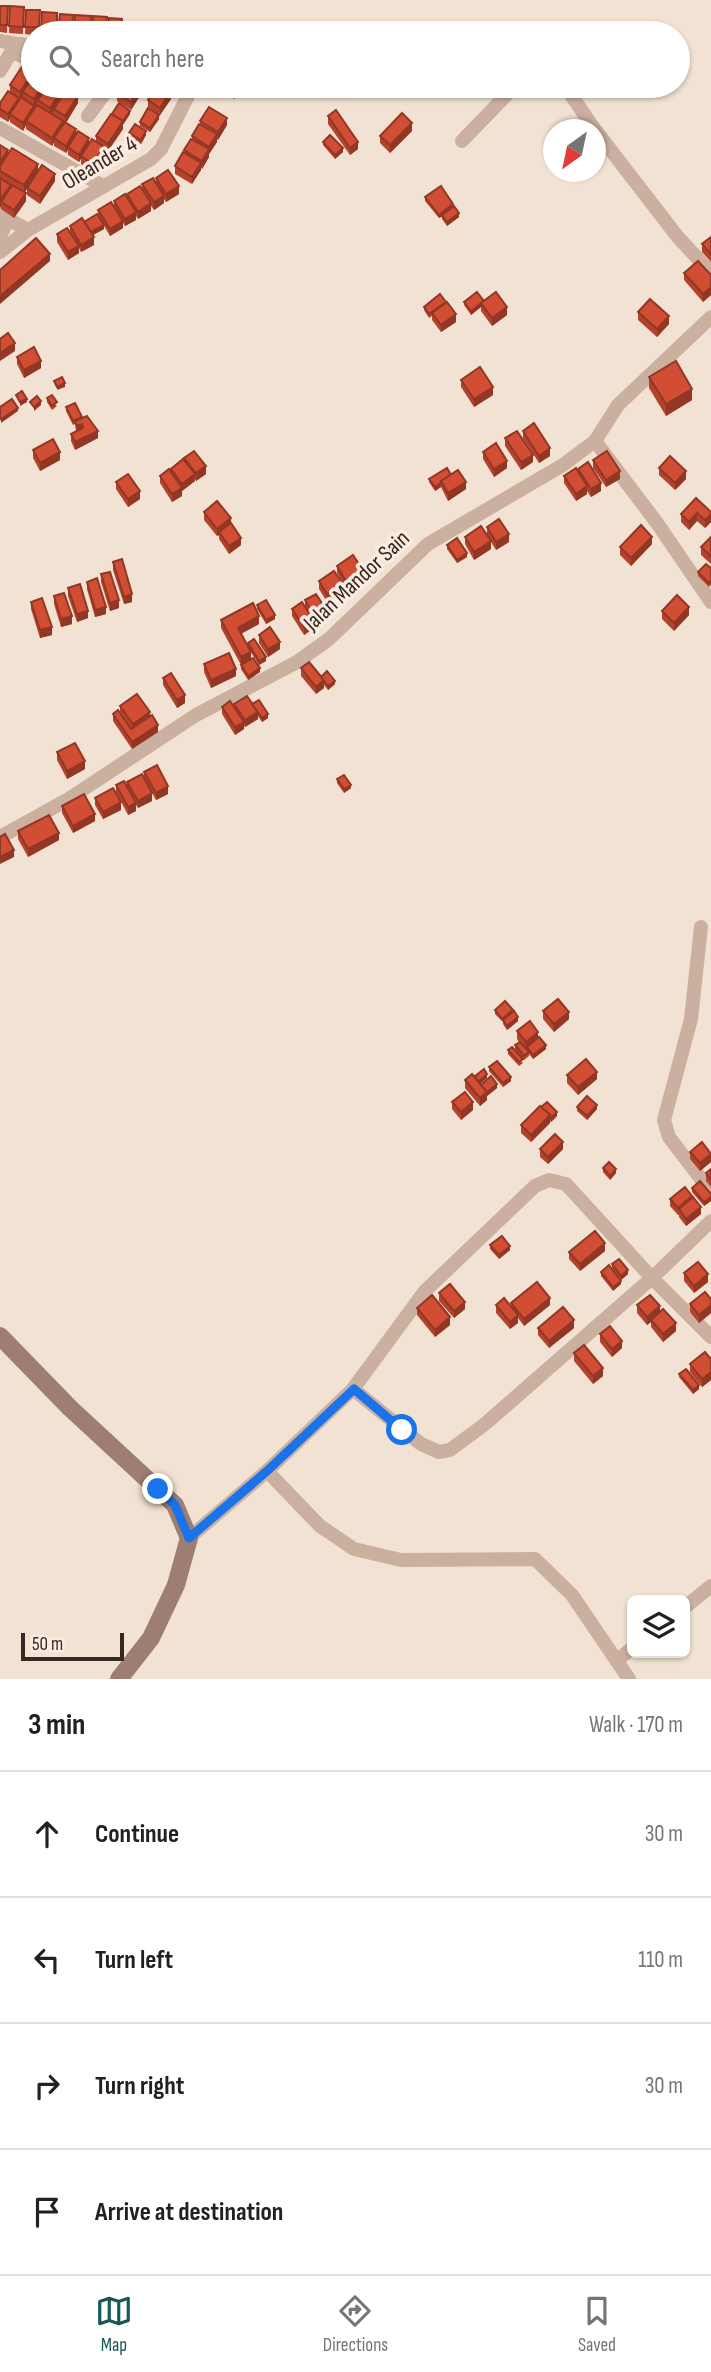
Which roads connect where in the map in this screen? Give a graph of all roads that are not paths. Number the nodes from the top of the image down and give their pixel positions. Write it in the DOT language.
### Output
graph roads {
  1 [pos="0,41"];
  2 [pos="21,48"];
  3 [pos="21,49"];
  4 [pos="0,71"];
  5 [pos="102,98"];
  6 [pos="191,98"];
  7 [pos="503,98"];
  8 [pos="573,98"];
  9 [pos="88,116"];
  10 [pos="588,119"];
  11 [pos="0,128"];
  12 [pos="462,141"];
  13 [pos="606,144"];
  14 [pos="103,186"];
  15 [pos="4,217"];
  16 [pos="28,230"];
  17 [pos="0,237"];
  18 [pos="0,252"];
  19 [pos="711,273"];
  20 [pos="711,317"];
  21 [pos="596,441"];
  22 [pos="711,602"];
  23 [pos="0,837"];
  24 [pos="701,926"];
  25 [pos="711,1192"];
  26 [pos="711,1221"];
  27 [pos="652,1278"];
  28 [pos="0,1336"];
  29 [pos="711,1337"];
  30 [pos="354,1389"];
  31 [pos="267,1471"];
  32 [pos="189,1538"];
  33 [pos="711,1586"];
  34 [pos="690,1603"];
  35 [pos="627,1652"];
  36 [pos="618,1660"];
  37 [pos="119,1679"];
  38 [pos="629,1679"];
  1 -- 2 [label="street"];
  3 -- 4 [label="street"];
  5 -- 9 [label="street"];
  6 -- 14 [label="street, Oleander 4"];
  7 -- 12 [label="street"];
  8 -- 10 [label="street"];
  11 -- 14 [label="street"];
  13 -- 19 [label="street"];
  14 -- 16 [label="street, Oleander 4"];
  15 -- 16 [label="street"];
  15 -- 17 [label="street"];
  16 -- 18 [label="street, Oleander 4"];
  20 -- 21 [label="street, Jalan Mandor Sain"];
  21 -- 22 [label="street"];
  21 -- 23 [label="street, Jalan Mandor Sain"];
  24 -- 25 [label="street"];
  26 -- 27 [label="street"];
  27 -- 29 [label="street"];
  27 -- 30 [label="street"];
  27 -- 30 [label="street"];
  28 -- 32 [label="street"];
  30 -- 31 [label="street"];
  31 -- 32 [label="street"];
  31 -- 36 [label="street"];
  32 -- 37 [label="street"];
  33 -- 34 [label="street"];
  35 -- 36 [label="street"];
  36 -- 38 [label="street"];
}
